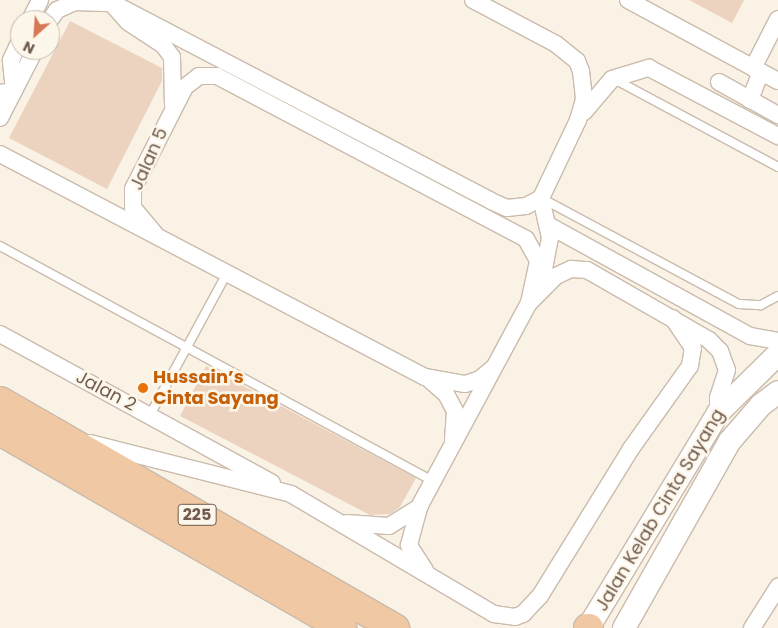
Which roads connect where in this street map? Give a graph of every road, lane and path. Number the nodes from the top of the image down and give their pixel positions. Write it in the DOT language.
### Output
graph roads {
  1 [pos="473,0"];
  2 [pos="628,0"];
  3 [pos="109,1"];
  4 [pos="57,10"];
  5 [pos="778,19"];
  6 [pos="731,56"];
  7 [pos="11,60"];
  8 [pos="28,60"];
  9 [pos="757,70"];
  10 [pos="612,78"];
  11 [pos="778,81"];
  12 [pos="719,82"];
  13 [pos="7,92"];
  14 [pos="712,100"];
  15 [pos="750,100"];
  16 [pos="173,107"];
  17 [pos="778,115"];
  18 [pos="0,118"];
  19 [pos="578,120"];
  20 [pos="778,136"];
  21 [pos="0,154"];
  22 [pos="778,167"];
  23 [pos="541,198"];
  24 [pos="548,225"];
  25 [pos="155,234"];
  26 [pos="0,246"];
  27 [pos="227,273"];
  28 [pos="778,296"];
  29 [pos="529,304"];
  30 [pos="673,318"];
  31 [pos="0,334"];
  32 [pos="778,341"];
  33 [pos="186,348"];
  34 [pos="778,354"];
  35 [pos="498,363"];
  36 [pos="426,377"];
  37 [pos="778,392"];
  38 [pos="0,401"];
  39 [pos="718,413"];
  40 [pos="150,415"];
  41 [pos="0,431"];
  42 [pos="58,436"];
  43 [pos="449,454"];
  44 [pos="434,482"];
  45 [pos="291,494"];
  46 [pos="419,507"];
  47 [pos="342,522"];
  48 [pos="442,585"];
  49 [pos="778,587"];
  50 [pos="342,628"];
  51 [pos="395,628"];
  52 [pos="588,628"];
  53 [pos="624,628"];
  54 [pos="752,628"];
  1 -- 19 [label="street"];
  2 -- 6 [label="street"];
  3 -- 4 [label="street"];
  3 -- 16 [label="street"];
  3 -- 23 [label="street"];
  5 -- 9 [label="street"];
  6 -- 9 [label="street"];
  6 -- 12 [label="street"];
  7 -- 13 [label="street"];
  8 -- 13 [label="street"];
  9 -- 11 [label="street"];
  9 -- 15 [label="street"];
  10 -- 14 [label="street"];
  10 -- 19 [label="street"];
  10 -- 22 [label="lane"];
  12 -- 14 [label="street"];
  12 -- 15 [label="street"];
  13 -- 18 [label="street"];
  14 -- 20 [label="street"];
  15 -- 17 [label="street"];
  16 -- 25 [label="street, Jalan 5"];
  16 -- 29 [label="street, Jalan 5"];
  19 -- 23 [label="street"];
  21 -- 25 [label="street"];
  23 -- 24 [label="street"];
  23 -- 28 [label="lane"];
  24 -- 29 [label="street"];
  24 -- 32 [label="street"];
  25 -- 27 [label="street"];
  26 -- 33 [label="lane"];
  27 -- 33 [label="lane"];
  27 -- 36 [label="street"];
  29 -- 30 [label="street"];
  29 -- 35 [label="street"];
  30 -- 39 [label="street"];
  30 -- 48 [label="street"];
  31 -- 40 [label="street, Jalan 2"];
  33 -- 40 [label="lane"];
  33 -- 44 [label="lane"];
  34 -- 39 [label="main road, Jalan Kelab Cinta Sayang"];
  35 -- 36 [label="street"];
  35 -- 43 [label="street"];
  36 -- 43 [label="street"];
  37 -- 53 [label="main road, Jalan Kelab Cinta Sayang"];
  38 -- 42 [label="highway, 225"];
  39 -- 52 [label="main road, Jalan Kelab Cinta Sayang"];
  40 -- 45 [label="street, Jalan 2"];
  41 -- 50 [label="highway, 225"];
  42 -- 45 [label="street"];
  42 -- 51 [label="highway, 225"];
  43 -- 44 [label="street"];
  44 -- 46 [label="street"];
  45 -- 47 [label="street"];
  46 -- 47 [label="street"];
  46 -- 48 [label="street"];
  47 -- 48 [label="street"];
  49 -- 54 [label="street"];
}
